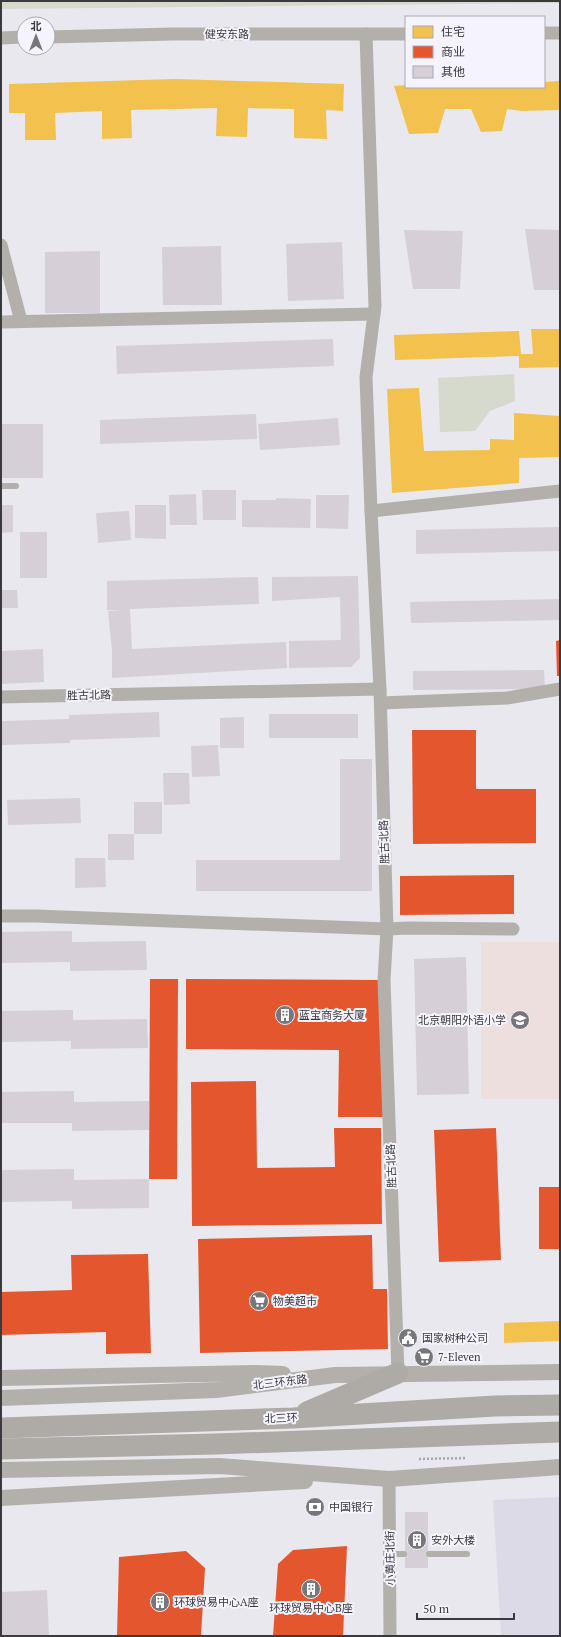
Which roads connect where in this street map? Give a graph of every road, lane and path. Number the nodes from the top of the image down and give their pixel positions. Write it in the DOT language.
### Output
graph roads {
  1 [pos="560,32"];
  2 [pos="545,33"];
  3 [pos="366,34"];
  4 [pos="405,34"];
  5 [pos="16,37"];
  6 [pos="56,37"];
  7 [pos="1,38"];
  8 [pos="1,245"];
  9 [pos="374,314"];
  10 [pos="21,321"];
  11 [pos="1,322"];
  12 [pos="1,486"];
  13 [pos="16,486"];
  14 [pos="560,491"];
  15 [pos="371,511"];
  16 [pos="380,689"];
  17 [pos="560,689"];
  18 [pos="1,697"];
  19 [pos="381,703"];
  20 [pos="1,916"];
  21 [pos="387,929"];
  22 [pos="513,929"];
  23 [pos="560,1372"];
  24 [pos="398,1373"];
  25 [pos="335,1375"];
  26 [pos="1,1378"];
  27 [pos="1,1398"];
  28 [pos="560,1404"];
  29 [pos="292,1418"];
  30 [pos="1,1428"];
  31 [pos="560,1432"];
  32 [pos="1,1449"];
  33 [pos="470,1458"];
  34 [pos="419,1459"];
  35 [pos="560,1467"];
  36 [pos="1,1470"];
  37 [pos="364,1478"];
  38 [pos="389,1479"];
  39 [pos="1,1498"];
  40 [pos="390,1554"];
  41 [pos="404,1554"];
  42 [pos="429,1554"];
  43 [pos="467,1554"];
  44 [pos="390,1636"];
  1 -- 2 [label="street"];
  3 -- 4 [label="street, 健安东路"];
  3 -- 6 [label="street, 健安东路"];
  3 -- 9 [label="street"];
  5 -- 7 [label="street"];
  8 -- 10 [label="street"];
  9 -- 10 [label="street"];
  9 -- 15 [label="street"];
  10 -- 11 [label="street"];
  12 -- 13 [label="lane"];
  14 -- 15 [label="street"];
  15 -- 16 [label="street"];
  16 -- 18 [label="street, 胜古北路"];
  16 -- 19 [label="street, 胜古北路"];
  17 -- 19 [label="street"];
  19 -- 21 [label="street, 胜古北路"];
  20 -- 21 [label="street"];
  21 -- 22 [label="street"];
  21 -- 24 [label="street, 胜古北路"];
  23 -- 24 [label="street, 北三环东路"];
  24 -- 25 [label="street, 北三环东路"];
  24 -- 29 [label="highway"];
  25 -- 26 [label="street"];
  25 -- 27 [label="street, 北三环东路"];
  28 -- 29 [label="highway, 北三环"];
  29 -- 30 [label="highway, 北三环"];
  31 -- 32 [label="highway"];
  33 -- 34 [label="path"];
  35 -- 38 [label="street"];
  36 -- 37 [label="street"];
  37 -- 38 [label="street"];
  37 -- 39 [label="street"];
  38 -- 40 [label="street, 小黄庄北街"];
  40 -- 41 [label="lane"];
  40 -- 44 [label="street, 小黄庄北街"];
  42 -- 43 [label="lane"];
}
